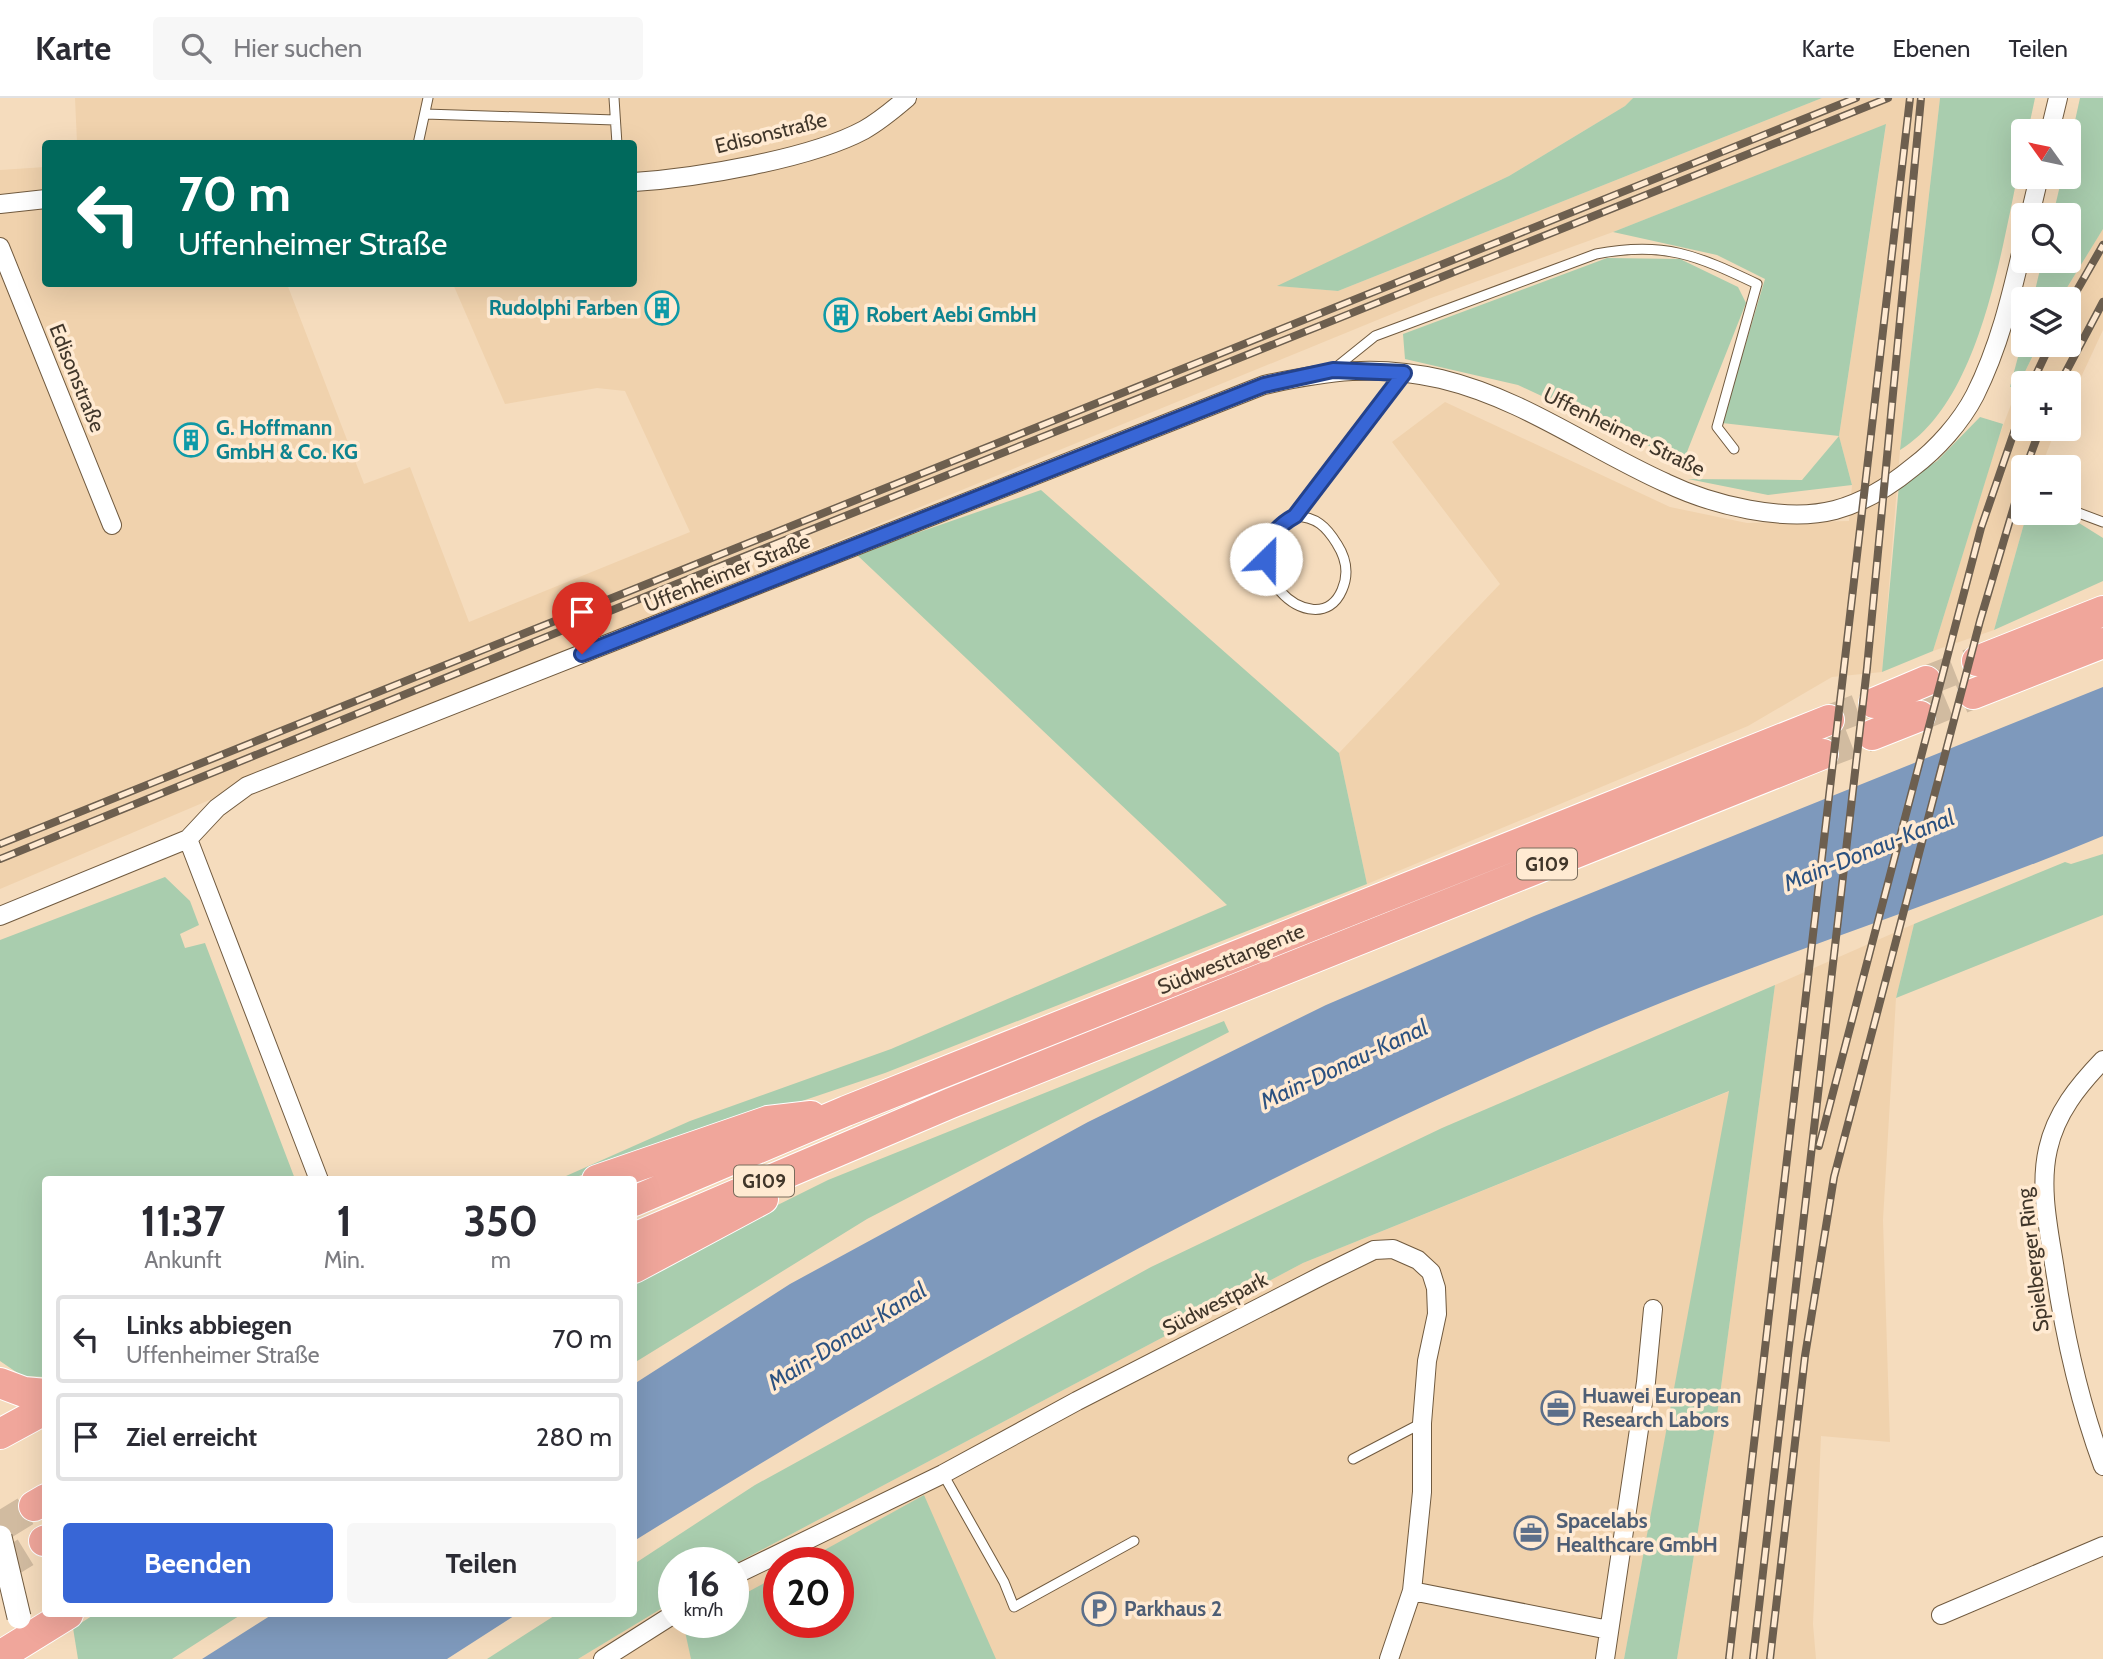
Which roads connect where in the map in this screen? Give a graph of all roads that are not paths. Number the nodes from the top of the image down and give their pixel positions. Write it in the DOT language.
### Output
graph roads {
  1 [pos="428,98"];
  2 [pos="614,98"];
  3 [pos="907,98"];
  4 [pos="2058,98"];
  5 [pos="425,114"];
  6 [pos="2053,119"];
  7 [pos="615,120"];
  8 [pos="419,140"];
  9 [pos="617,140"];
  10 [pos="637,182"];
  11 [pos="42,199"];
  12 [pos="0,204"];
  13 [pos="0,247"];
  14 [pos="2016,273"];
  15 [pos="1333,370"];
  16 [pos="1404,373"];
  17 [pos="1734,449"];
  18 [pos="2081,514"];
  19 [pos="1295,516"];
  20 [pos="2103,522"];
  21 [pos="112,525"];
  22 [pos="2103,611"];
  23 [pos="2103,643"];
  24 [pos="1977,661"];
  25 [pos="1926,681"];
  26 [pos="1973,694"];
  27 [pos="1874,703"];
  28 [pos="1920,716"];
  29 [pos="1829,720"];
  30 [pos="1872,735"];
  31 [pos="1823,754"];
  32 [pos="188,839"];
  33 [pos="0,916"];
  34 [pos="2103,1060"];
  35 [pos="846,1111"];
  36 [pos="895,1126"];
  37 [pos="317,1176"];
  38 [pos="609,1176"];
  39 [pos="637,1200"];
  40 [pos="637,1237"];
  41 [pos="637,1266"];
  42 [pos="1653,1309"];
  43 [pos="0,1383"];
  44 [pos="42,1394"];
  45 [pos="42,1411"];
  46 [pos="1422,1423"];
  47 [pos="0,1434"];
  48 [pos="1353,1459"];
  49 [pos="2103,1466"];
  50 [pos="943,1475"];
  51 [pos="0,1537"];
  52 [pos="1134,1541"];
  53 [pos="2103,1546"];
  54 [pos="749,1568"];
  55 [pos="1412,1591"];
  56 [pos="1941,1615"];
  57 [pos="19,1617"];
  58 [pos="63,1617"];
  59 [pos="658,1624"];
  60 [pos="1609,1630"];
  61 [pos="0,1656"];
  62 [pos="603,1659"];
  63 [pos="1390,1659"];
  64 [pos="1605,1659"];
  1 -- 5 [label="lane"];
  2 -- 7 [label="lane"];
  3 -- 10 [label="street, Edisonstraße"];
  4 -- 6 [label="street"];
  5 -- 7 [label="lane"];
  5 -- 8 [label="lane"];
  7 -- 9 [label="lane"];
  11 -- 12 [label="street"];
  13 -- 21 [label="street, Edisonstraße"];
  14 -- 16 [label="street, Uffenheimer Straße"];
  15 -- 16 [label="street, Uffenheimer Straße"];
  15 -- 17 [label="lane, Uffenheimer Straße"];
  15 -- 32 [label="street, Uffenheimer Straße"];
  16 -- 19 [label="lane"];
  18 -- 20 [label="lane"];
  19 -- 19 [label="lane"];
  22 -- 24 [label="highway"];
  23 -- 26 [label="highway"];
  25 -- 27 [label="highway"];
  28 -- 30 [label="highway"];
  29 -- 35 [label="highway, Südwesttangente / G109"];
  31 -- 36 [label="highway, Südwesttangente / G109"];
  32 -- 33 [label="street, Uffenheimer Straße"];
  32 -- 37 [label="street"];
  34 -- 49 [label="street, Spielberger Ring"];
  35 -- 38 [label="highway"];
  35 -- 39 [label="highway, Südwesttangente / G109"];
  36 -- 40 [label="highway, Südwesttangente / G109"];
  36 -- 41 [label="highway"];
  42 -- 60 [label="street"];
  43 -- 44 [label="highway"];
  45 -- 47 [label="highway"];
  46 -- 48 [label="lane"];
  46 -- 50 [label="street, Südwestpark"];
  46 -- 55 [label="street, Südwestpark"];
  50 -- 52 [label="lane"];
  50 -- 54 [label="street, Südwestpark"];
  51 -- 57 [label="street, bridge"];
  53 -- 56 [label="street"];
  55 -- 60 [label="street"];
  55 -- 63 [label="street, Südwestpark"];
  58 -- 61 [label="highway"];
  59 -- 62 [label="street"];
  60 -- 64 [label="street"];
}
